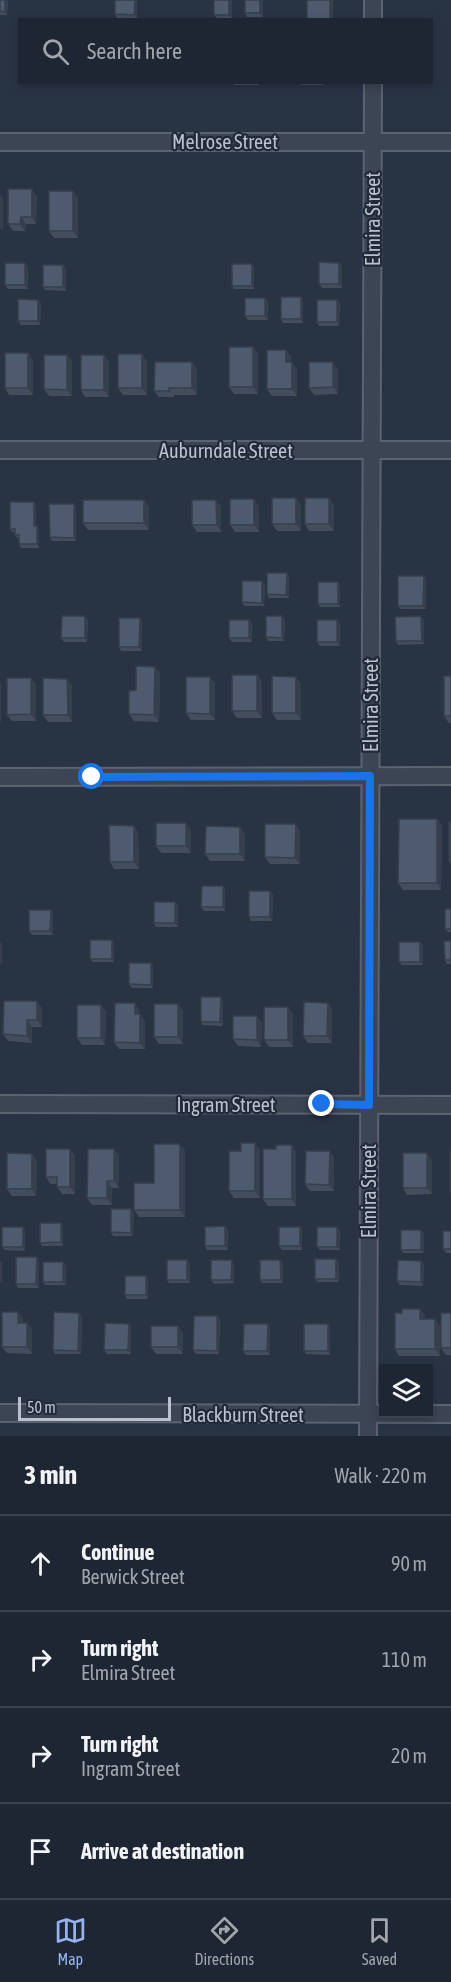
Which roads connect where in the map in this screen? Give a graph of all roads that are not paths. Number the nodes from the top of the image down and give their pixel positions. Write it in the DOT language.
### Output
graph roads {
  1 [pos="373,0"];
  2 [pos="373,18"];
  3 [pos="373,84"];
  4 [pos="0,142"];
  5 [pos="373,142"];
  6 [pos="451,142"];
  7 [pos="0,450"];
  8 [pos="370,450"];
  9 [pos="451,450"];
  10 [pos="370,776"];
  11 [pos="451,776"];
  12 [pos="0,777"];
  13 [pos="0,1104"];
  14 [pos="369,1105"];
  15 [pos="451,1105"];
  16 [pos="0,1413"];
  17 [pos="368,1414"];
  18 [pos="451,1414"];
  19 [pos="368,1436"];
  1 -- 2 [label="street"];
  3 -- 5 [label="street, Elmira Street"];
  4 -- 5 [label="street, Melrose Street"];
  5 -- 6 [label="street, Melrose Street"];
  5 -- 8 [label="street, Elmira Street"];
  7 -- 8 [label="street, Auburndale Street"];
  8 -- 9 [label="street, Auburndale Street"];
  8 -- 10 [label="street, Elmira Street"];
  10 -- 11 [label="street"];
  10 -- 12 [label="street"];
  10 -- 14 [label="street, Elmira Street"];
  13 -- 14 [label="street, Ingram Street"];
  14 -- 15 [label="street, Ingram Street"];
  14 -- 17 [label="street, Elmira Street"];
  16 -- 17 [label="street, Blackburn Street"];
  17 -- 18 [label="street, Blackburn Street"];
  17 -- 19 [label="street, Elmira Street"];
}
